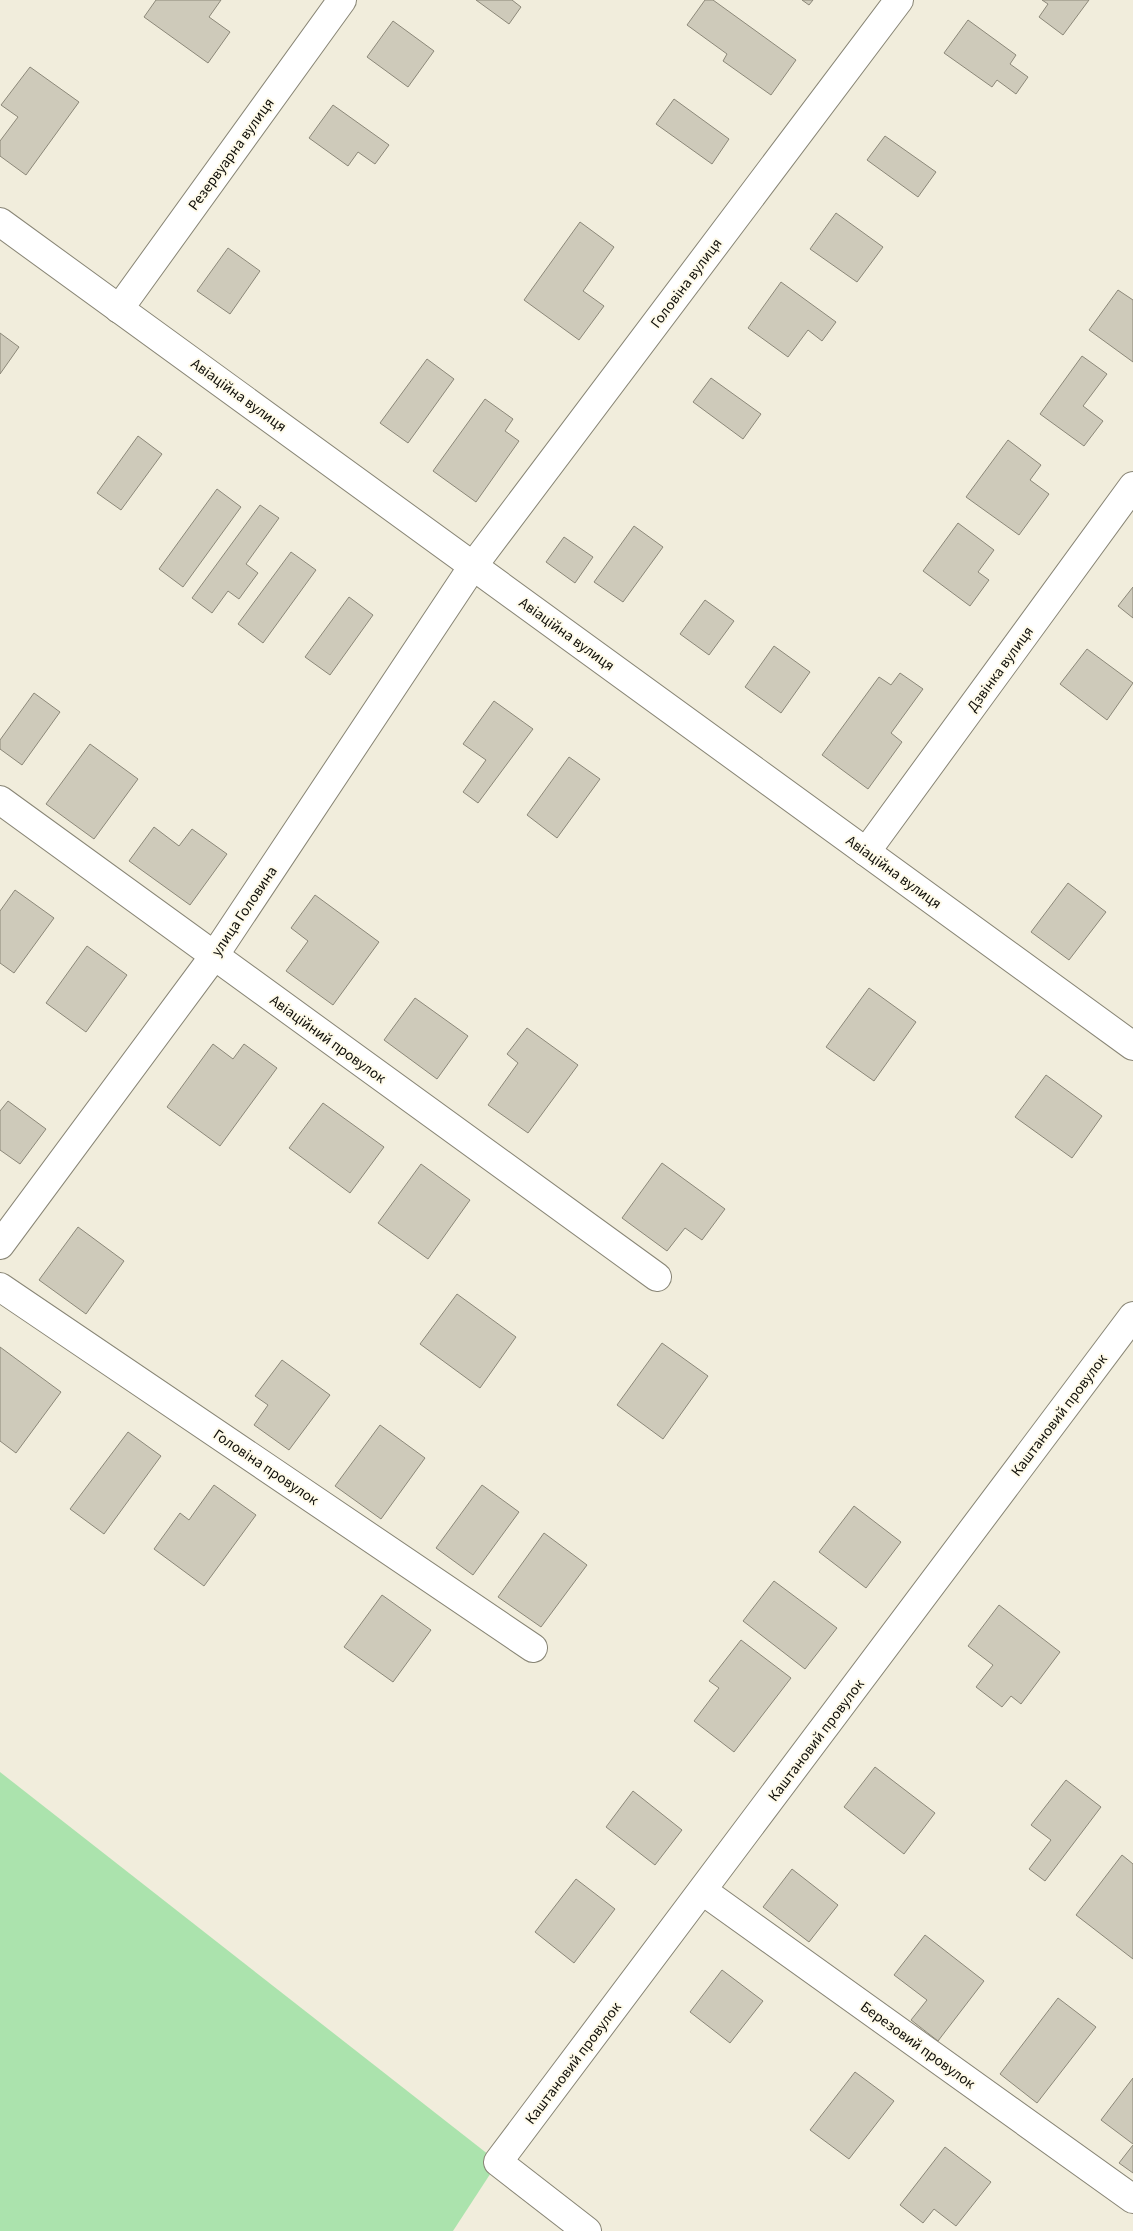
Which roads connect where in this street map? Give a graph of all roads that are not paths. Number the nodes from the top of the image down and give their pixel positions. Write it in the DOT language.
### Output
graph roads {
  1 [pos="342,0"];
  2 [pos="899,0"];
  3 [pos="0,222"];
  4 [pos="120,309"];
  5 [pos="1133,486"];
  6 [pos="473,566"];
  7 [pos="0,800"];
  8 [pos="866,852"];
  9 [pos="214,956"];
  10 [pos="1133,1046"];
  11 [pos="0,1245"];
  12 [pos="657,1277"];
  13 [pos="0,1287"];
  14 [pos="1133,1316"];
  15 [pos="533,1648"];
  16 [pos="703,1891"];
  17 [pos="1133,2199"];
  18 [pos="587,2231"];
  1 -- 4 [label="street, Резервуарна вулиця"];
  2 -- 6 [label="street, Головіна вулиця"];
  3 -- 4 [label="street, Авіаційна вулиця"];
  4 -- 6 [label="street, Авіаційна вулиця"];
  5 -- 8 [label="street, Дзвінка вулиця"];
  6 -- 8 [label="street, Авіаційна вулиця"];
  6 -- 9 [label="street, улица Головина"];
  7 -- 9 [label="street, Авіаційний провулок"];
  8 -- 10 [label="street, Авіаційна вулиця"];
  9 -- 11 [label="street, улица Головина"];
  9 -- 12 [label="street, Авіаційний провулок"];
  13 -- 15 [label="street, Головіна провулок"];
  14 -- 16 [label="street, Каштановий провулок"];
  16 -- 17 [label="street, Березовий провулок"];
  16 -- 18 [label="street, Каштановий провулок"];
}
